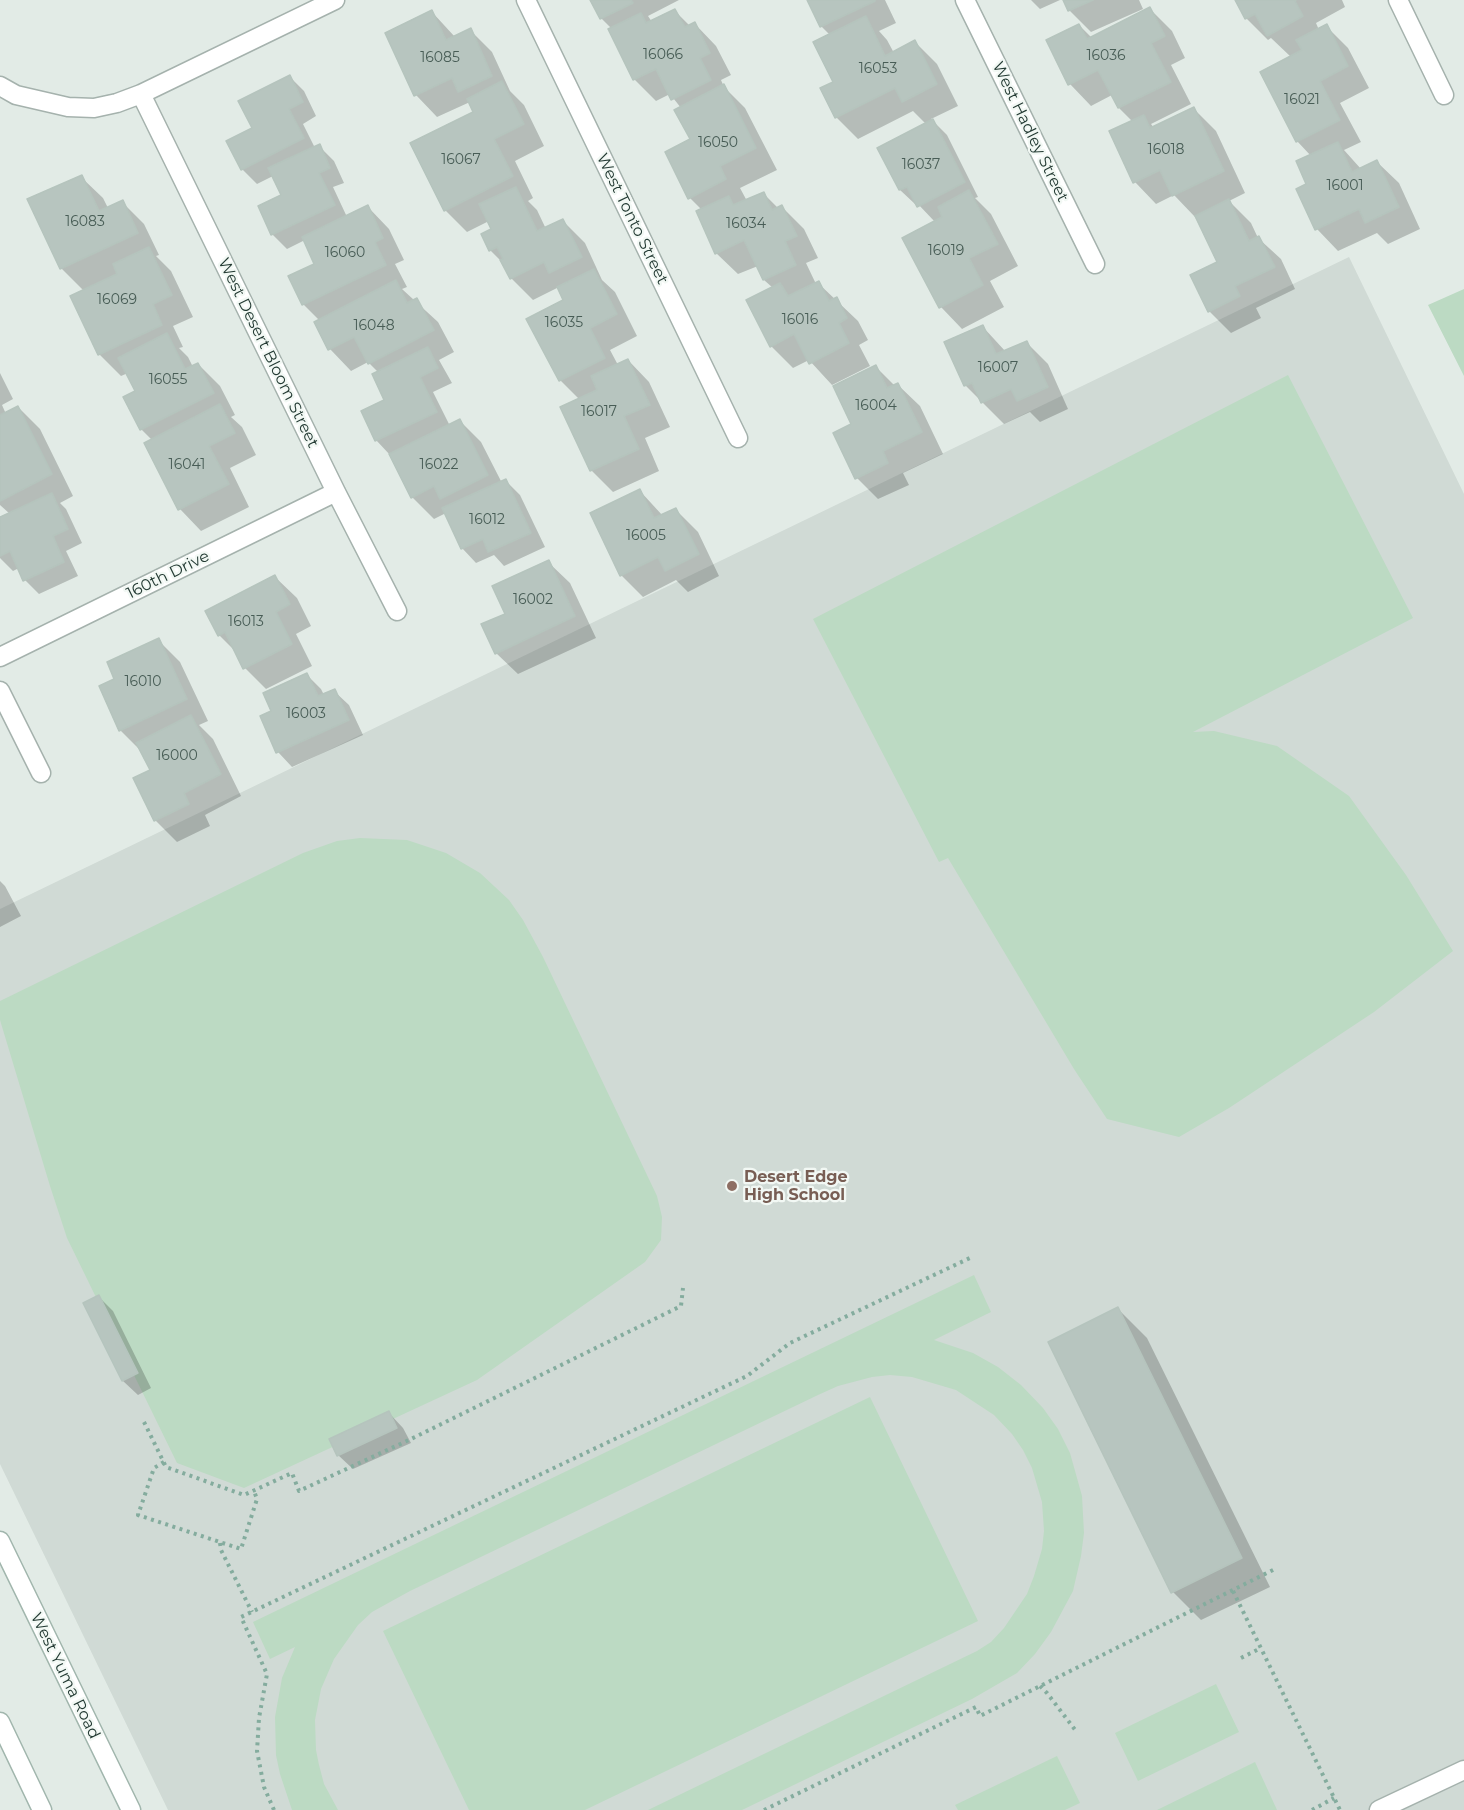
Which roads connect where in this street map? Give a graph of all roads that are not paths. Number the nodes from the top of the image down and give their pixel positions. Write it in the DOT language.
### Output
graph roads {
  1 [pos="335,0"];
  2 [pos="526,0"];
  3 [pos="965,0"];
  4 [pos="1398,0"];
  5 [pos="0,86"];
  6 [pos="141,94"];
  7 [pos="1444,95"];
  8 [pos="1095,264"];
  9 [pos="738,438"];
  10 [pos="336,492"];
  11 [pos="397,611"];
  12 [pos="0,657"];
  13 [pos="0,692"];
  14 [pos="41,773"];
  15 [pos="0,1541"];
  16 [pos="0,1722"];
  17 [pos="1464,1770"];
  18 [pos="42,1810"];
  19 [pos="131,1810"];
  20 [pos="1379,1810"];
  1 -- 6 [label="street"];
  2 -- 9 [label="street, West Tonto Street"];
  3 -- 8 [label="street, West Hadley Street"];
  4 -- 7 [label="street"];
  5 -- 6 [label="street"];
  6 -- 10 [label="street, West Desert Bloom Street"];
  10 -- 11 [label="street, West Desert Bloom Street"];
  10 -- 12 [label="street, 160th Drive"];
  13 -- 14 [label="street"];
  15 -- 19 [label="street, West Yuma Road"];
  16 -- 18 [label="street"];
  17 -- 20 [label="street"];
}
